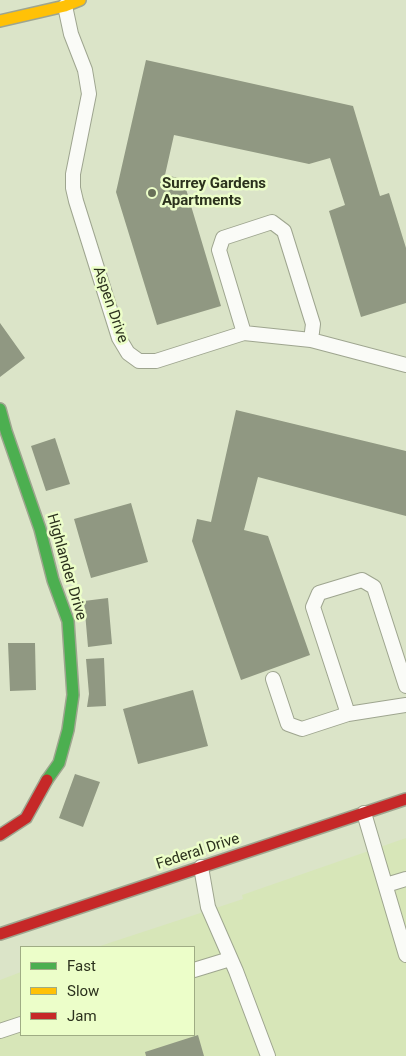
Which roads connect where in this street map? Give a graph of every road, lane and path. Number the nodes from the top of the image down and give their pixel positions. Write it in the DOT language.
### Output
graph roads {
  1 [pos="80,0"];
  2 [pos="65,6"];
  3 [pos="0,21"];
  4 [pos="244,333"];
  5 [pos="311,340"];
  6 [pos="406,365"];
  7 [pos="0,408"];
  8 [pos="273,679"];
  9 [pos="406,686"];
  10 [pos="406,705"];
  11 [pos="348,714"];
  12 [pos="406,799"];
  13 [pos="364,814"];
  14 [pos="0,835"];
  15 [pos="201,867"];
  16 [pos="406,878"];
  17 [pos="386,885"];
  18 [pos="0,934"];
  19 [pos="406,955"];
  20 [pos="230,959"];
  21 [pos="195,970"];
  22 [pos="20,1024"];
  23 [pos="0,1031"];
  24 [pos="268,1056"];
  1 -- 2 [label="street"];
  2 -- 3 [label="street"];
  2 -- 4 [label="lane, Aspen Drive"];
  4 -- 5 [label="lane, Aspen Drive"];
  4 -- 5 [label="lane"];
  5 -- 6 [label="lane, Aspen Drive"];
  7 -- 14 [label="street, Highlander Drive"];
  8 -- 11 [label="lane"];
  9 -- 11 [label="lane"];
  10 -- 11 [label="lane"];
  12 -- 13 [label="street, Federal Drive"];
  13 -- 15 [label="street, Federal Drive"];
  13 -- 17 [label="lane"];
  15 -- 18 [label="street, Federal Drive"];
  15 -- 20 [label="lane"];
  16 -- 17 [label="lane"];
  17 -- 19 [label="lane"];
  20 -- 21 [label="lane"];
  20 -- 24 [label="lane"];
  22 -- 23 [label="lane"];
}
